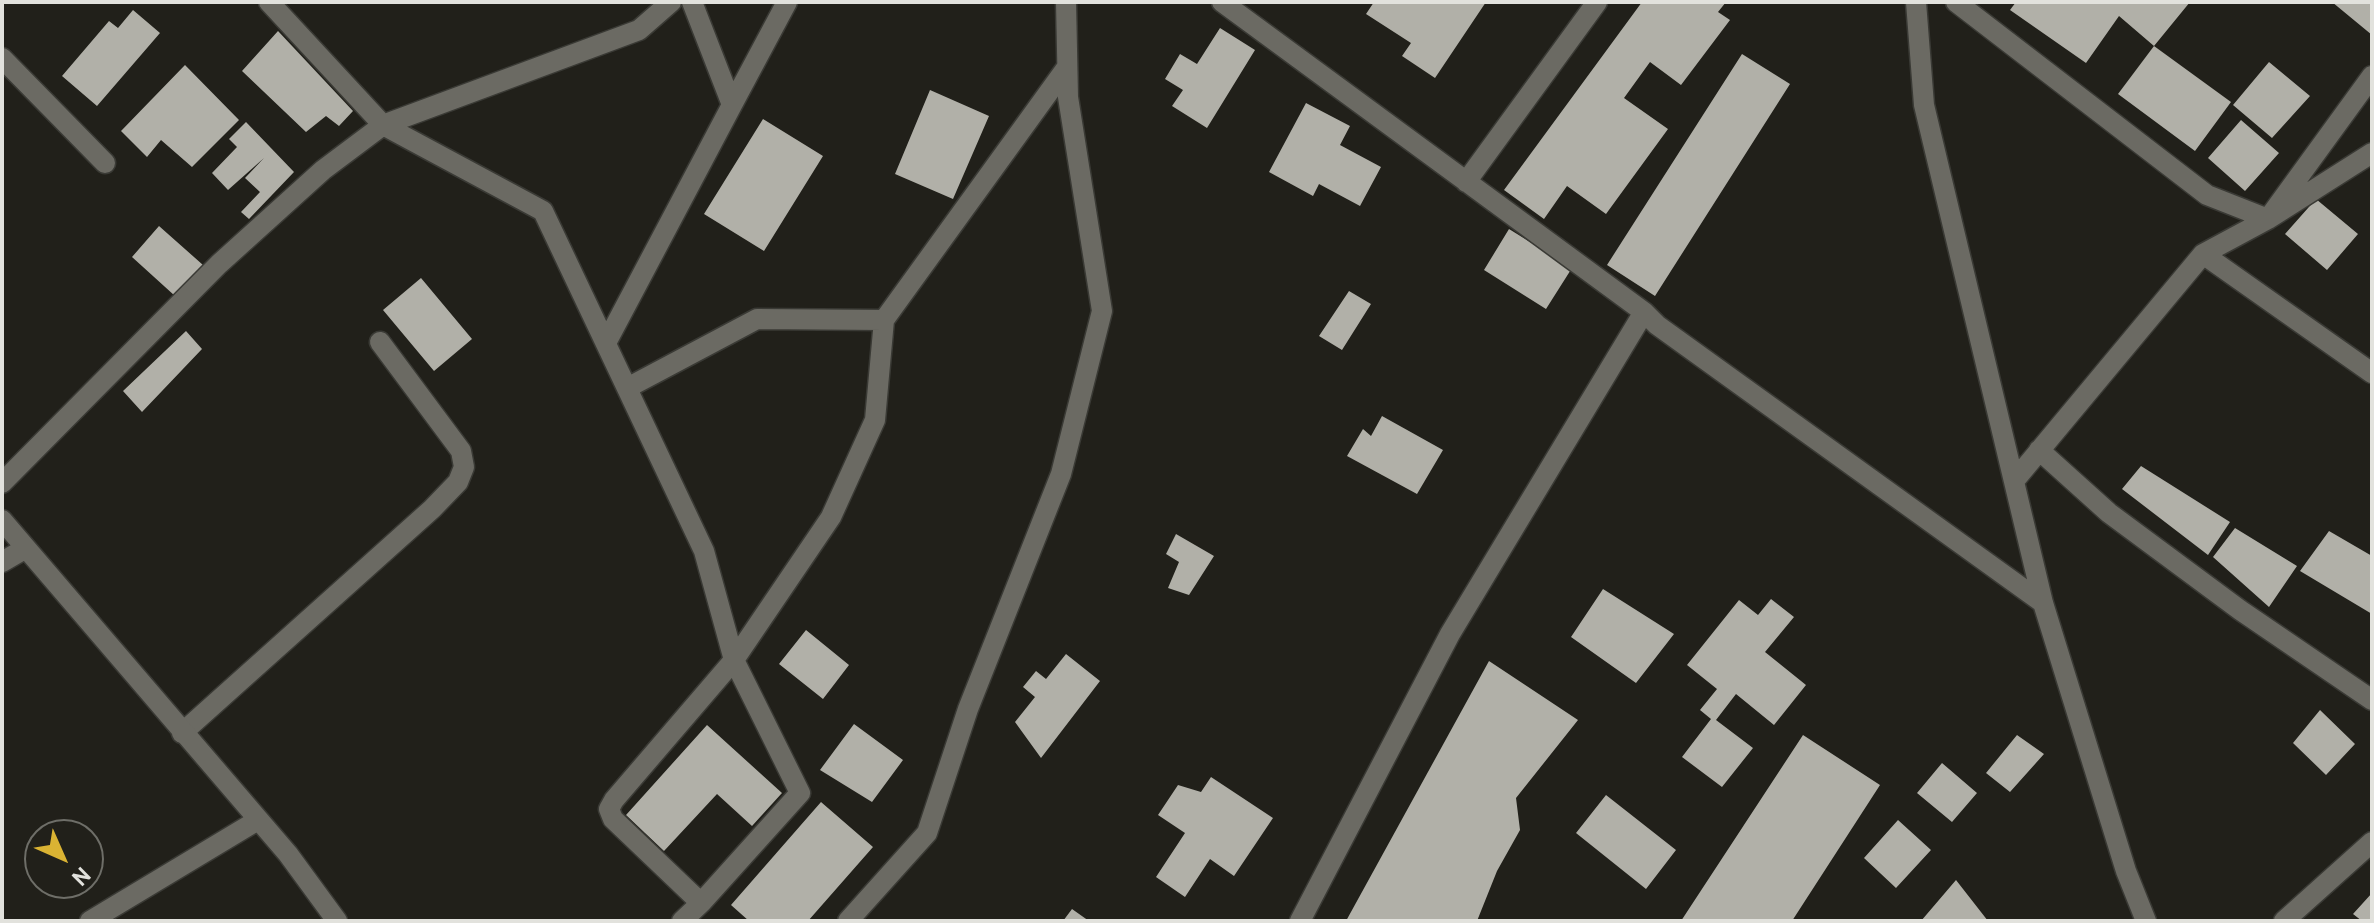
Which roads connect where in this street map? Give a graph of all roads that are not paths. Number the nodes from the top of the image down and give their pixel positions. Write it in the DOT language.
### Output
graph roads {
  1 [pos="269,2"];
  2 [pos="671,2"];
  3 [pos="692,2"];
  4 [pos="787,2"];
  5 [pos="1066,2"];
  6 [pos="1222,2"];
  7 [pos="1597,2"];
  8 [pos="1916,2"];
  9 [pos="1956,2"];
  10 [pos="2,58"];
  11 [pos="1067,67"];
  12 [pos="2372,76"];
  13 [pos="732,105"];
  14 [pos="383,125"];
  15 [pos="2372,153"];
  16 [pos="105,163"];
  17 [pos="1466,182"];
  18 [pos="2268,219"];
  19 [pos="2203,254"];
  20 [pos="1644,312"];
  21 [pos="884,320"];
  22 [pos="380,342"];
  23 [pos="606,343"];
  24 [pos="2372,373"];
  25 [pos="627,388"];
  26 [pos="2039,450"];
  27 [pos="2014,481"];
  28 [pos="2,483"];
  29 [pos="2,520"];
  30 [pos="26,548"];
  31 [pos="2,562"];
  32 [pos="2043,603"];
  33 [pos="734,660"];
  34 [pos="2372,700"];
  35 [pos="182,733"];
  36 [pos="258,820"];
  37 [pos="2372,842"];
  38 [pos="701,903"];
  39 [pos="90,921"];
  40 [pos="337,921"];
  41 [pos="682,921"];
  42 [pos="848,921"];
  43 [pos="1300,921"];
  44 [pos="2146,921"];
  45 [pos="2284,921"];
  1 -- 14 [label="street"];
  2 -- 14 [label="street"];
  3 -- 13 [label="street"];
  4 -- 13 [label="street"];
  5 -- 11 [label="street"];
  6 -- 17 [label="street"];
  7 -- 17 [label="street"];
  8 -- 27 [label="street"];
  9 -- 18 [label="street"];
  10 -- 16 [label="street"];
  11 -- 21 [label="street"];
  11 -- 42 [label="street"];
  12 -- 18 [label="street"];
  13 -- 23 [label="street"];
  14 -- 23 [label="street"];
  14 -- 28 [label="street"];
  15 -- 18 [label="street"];
  17 -- 20 [label="street"];
  18 -- 19 [label="street"];
  19 -- 24 [label="street"];
  19 -- 26 [label="street"];
  20 -- 32 [label="street"];
  20 -- 43 [label="street"];
  21 -- 25 [label="street"];
  21 -- 33 [label="street"];
  22 -- 35 [label="street"];
  23 -- 25 [label="street"];
  25 -- 33 [label="street"];
  26 -- 27 [label="street"];
  26 -- 34 [label="street"];
  27 -- 32 [label="street"];
  29 -- 30 [label="street"];
  30 -- 31 [label="street"];
  30 -- 35 [label="street"];
  32 -- 44 [label="street"];
  33 -- 38 [label="street"];
  33 -- 38 [label="street"];
  35 -- 36 [label="street"];
  36 -- 39 [label="street"];
  36 -- 40 [label="street"];
  37 -- 45 [label="street"];
  38 -- 41 [label="street"];
}
